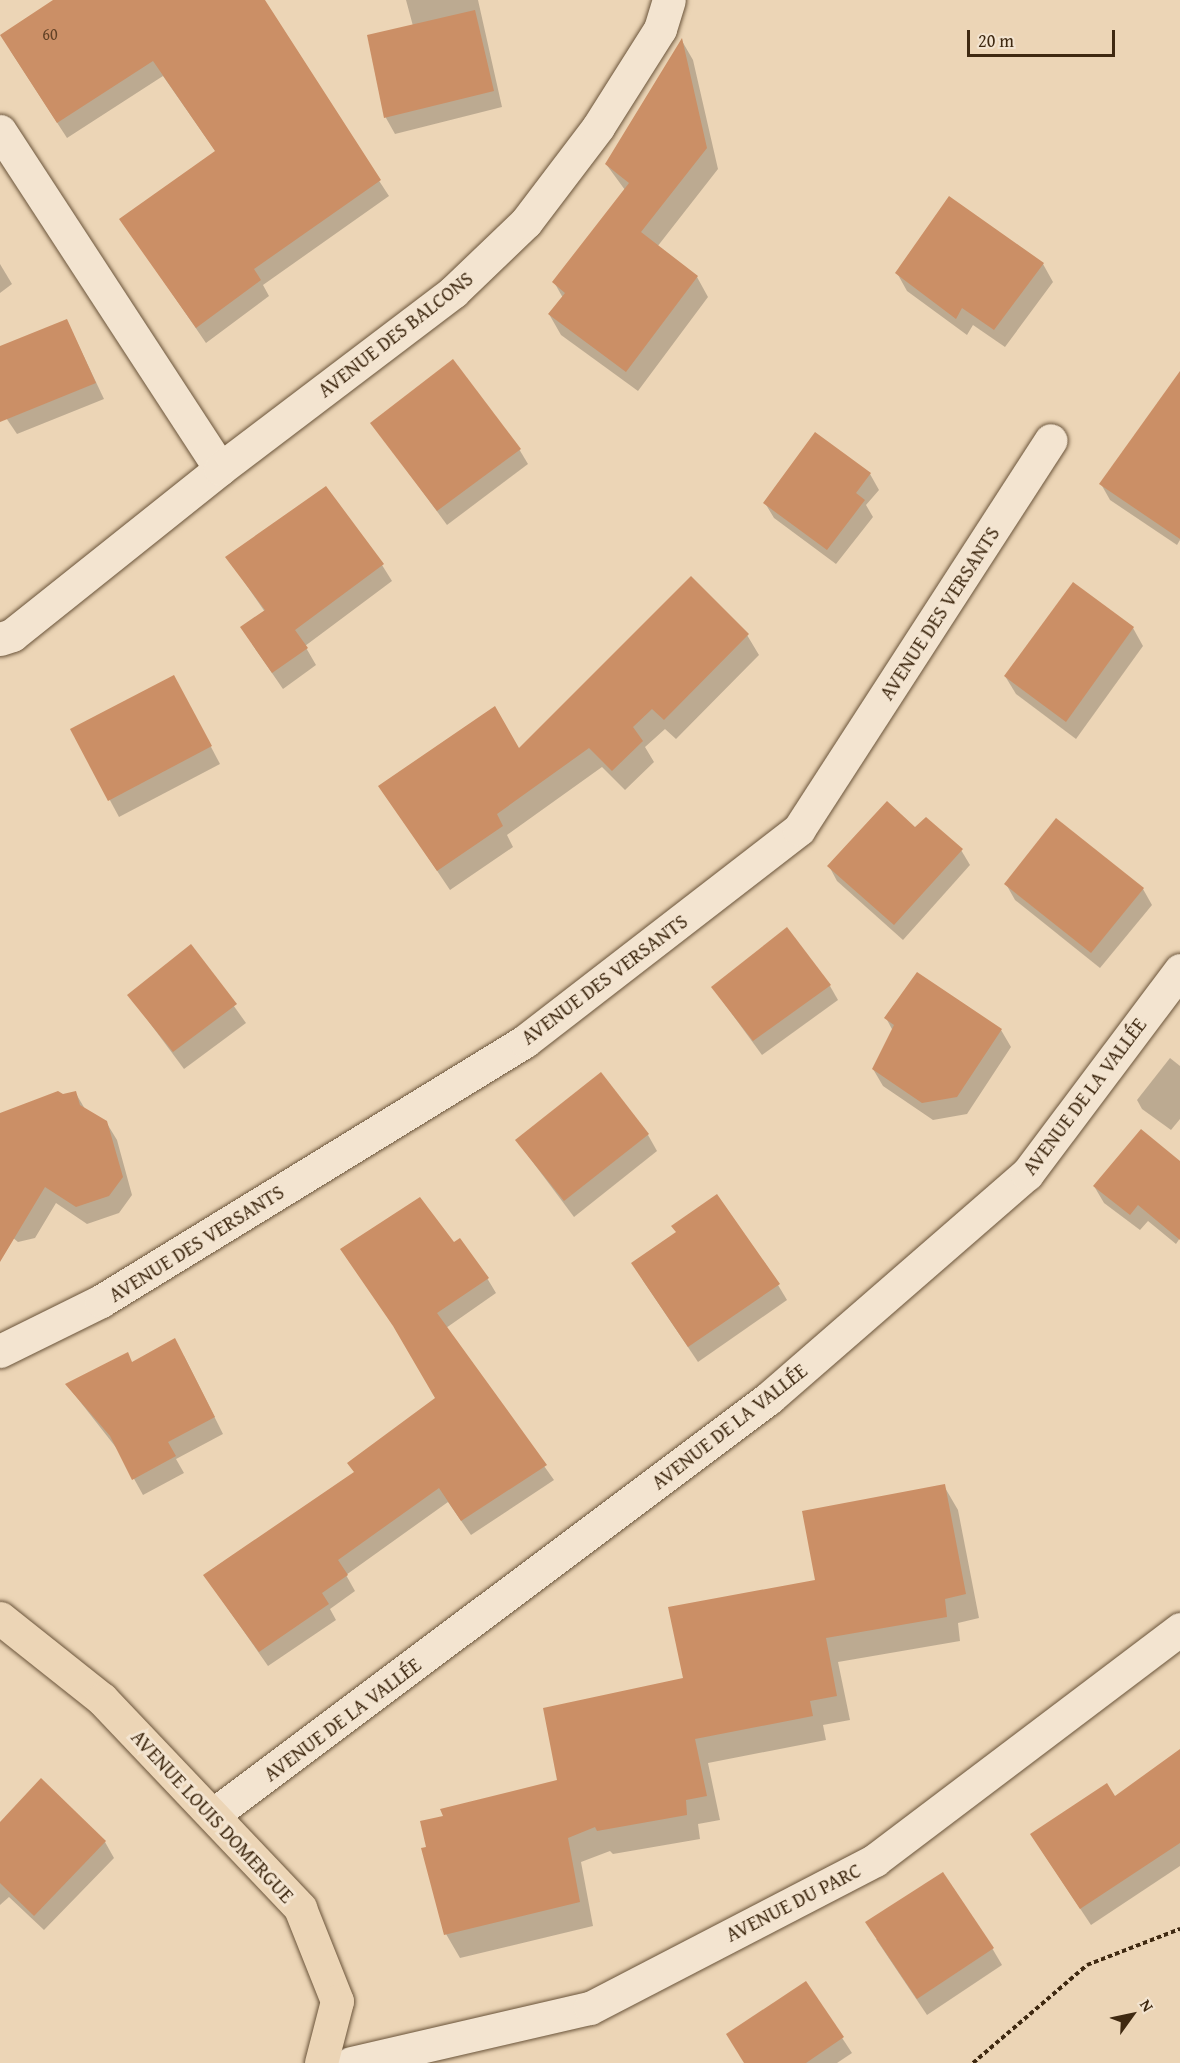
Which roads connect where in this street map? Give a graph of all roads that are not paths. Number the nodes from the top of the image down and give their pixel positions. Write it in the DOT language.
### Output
graph roads {
  1 [pos="669,0"];
  2 [pos="0,131"];
  3 [pos="1051,440"];
  4 [pos="220,469"];
  5 [pos="0,639"];
  6 [pos="1180,970"];
  7 [pos="0,1351"];
  8 [pos="0,1618"];
  9 [pos="1180,1629"];
  10 [pos="214,1814"];
  11 [pos="321,2063"];
  12 [pos="351,2063"];
  1 -- 4 [label="street, AVENUE DES BALCONS"];
  2 -- 4 [label="street"];
  3 -- 7 [label="street, AVENUE DES VERSANTS"];
  4 -- 5 [label="street, AVENUE DES BALCONS"];
  6 -- 10 [label="street, AVENUE DE LA VALLÉE"];
  8 -- 10 [label="main road, AVENUE LOUIS DOMERGUE"];
  9 -- 12 [label="street, AVENUE DU PARC"];
  10 -- 11 [label="main road, AVENUE LOUIS DOMERGUE"];
}
